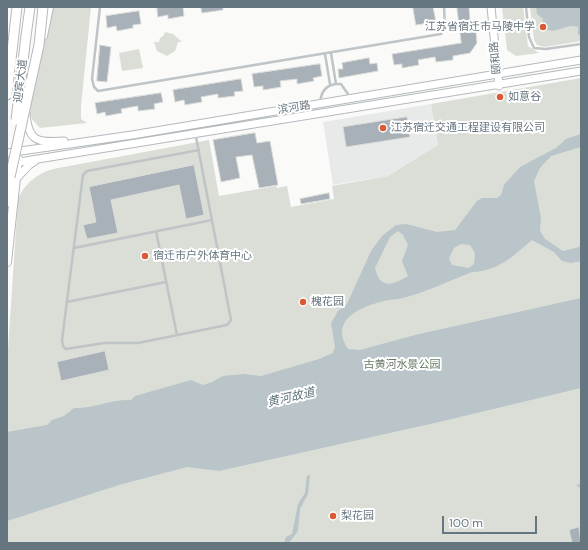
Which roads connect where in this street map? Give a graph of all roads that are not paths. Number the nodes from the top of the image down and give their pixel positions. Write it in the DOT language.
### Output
graph roads {
  1 [pos="17,7"];
  2 [pos="30,7"];
  3 [pos="43,7"];
  4 [pos="49,7"];
  5 [pos="100,7"];
  6 [pos="444,7"];
  7 [pos="491,7"];
  8 [pos="526,7"];
  9 [pos="581,44"];
  10 [pos="331,53"];
  11 [pos="325,54"];
  12 [pos="581,60"];
  13 [pos="581,71"];
  14 [pos="497,74"];
  15 [pos="330,84"];
  16 [pos="336,84"];
  17 [pos="499,86"];
  18 [pos="7,94"];
  19 [pos="351,99"];
  20 [pos="320,104"];
  21 [pos="26,112"];
  22 [pos="153,132"];
  23 [pos="196,134"];
  24 [pos="199,150"];
  25 [pos="19,152"];
  26 [pos="7,154"];
  27 [pos="41,158"];
  28 [pos="18,162"];
  29 [pos="7,164"];
  30 [pos="12,179"];
  31 [pos="7,202"];
  32 [pos="212,220"];
  33 [pos="156,231"];
  34 [pos="74,248"];
  35 [pos="7,262"];
  36 [pos="166,282"];
  37 [pos="67,302"];
  38 [pos="177,335"];
  1 -- 18 [label="highway, 迎宾大道"];
  2 -- 30 [label="highway, 迎宾大道, bridge"];
  3 -- 30 [label="highway, bridge"];
  4 -- 21 [label="main road"];
  5 -- 11 [label="lane"];
  6 -- 10 [label="lane"];
  7 -- 14 [label="main road, 颐和路"];
  8 -- 9 [label="lane"];
  10 -- 11 [label="lane"];
  10 -- 16 [label="lane"];
  11 -- 15 [label="lane"];
  12 -- 14 [label="main road, 滨河路"];
  13 -- 17 [label="main road, 滨河路"];
  14 -- 17 [label="main road, 颐和路"];
  14 -- 19 [label="main road, 滨河路"];
  15 -- 16 [label="lane"];
  15 -- 20 [label="lane"];
  16 -- 19 [label="lane"];
  17 -- 23 [label="main road, 滨河路"];
  19 -- 20 [label="main road, 滨河路"];
  20 -- 22 [label="main road, 滨河路"];
  21 -- 22 [label="main road"];
  21 -- 25 [label="main road"];
  22 -- 25 [label="main road, 滨河路"];
  23 -- 24 [label="lane"];
  23 -- 27 [label="main road, 滨河路"];
  24 -- 32 [label="lane"];
  24 -- 34 [label="lane"];
  25 -- 26 [label="main road, 滨河路"];
  25 -- 28 [label="main road"];
  27 -- 28 [label="main road, 滨河路"];
  27 -- 30 [label="main road"];
  28 -- 29 [label="main road, 滨河路"];
  28 -- 30 [label="main road"];
  30 -- 31 [label="highway, 迎宾大道"];
  30 -- 35 [label="main road"];
  32 -- 33 [label="lane"];
  32 -- 38 [label="lane"];
  33 -- 34 [label="lane"];
  33 -- 36 [label="lane"];
  34 -- 37 [label="lane"];
  36 -- 37 [label="lane"];
  36 -- 38 [label="lane"];
  37 -- 38 [label="lane"];
}
